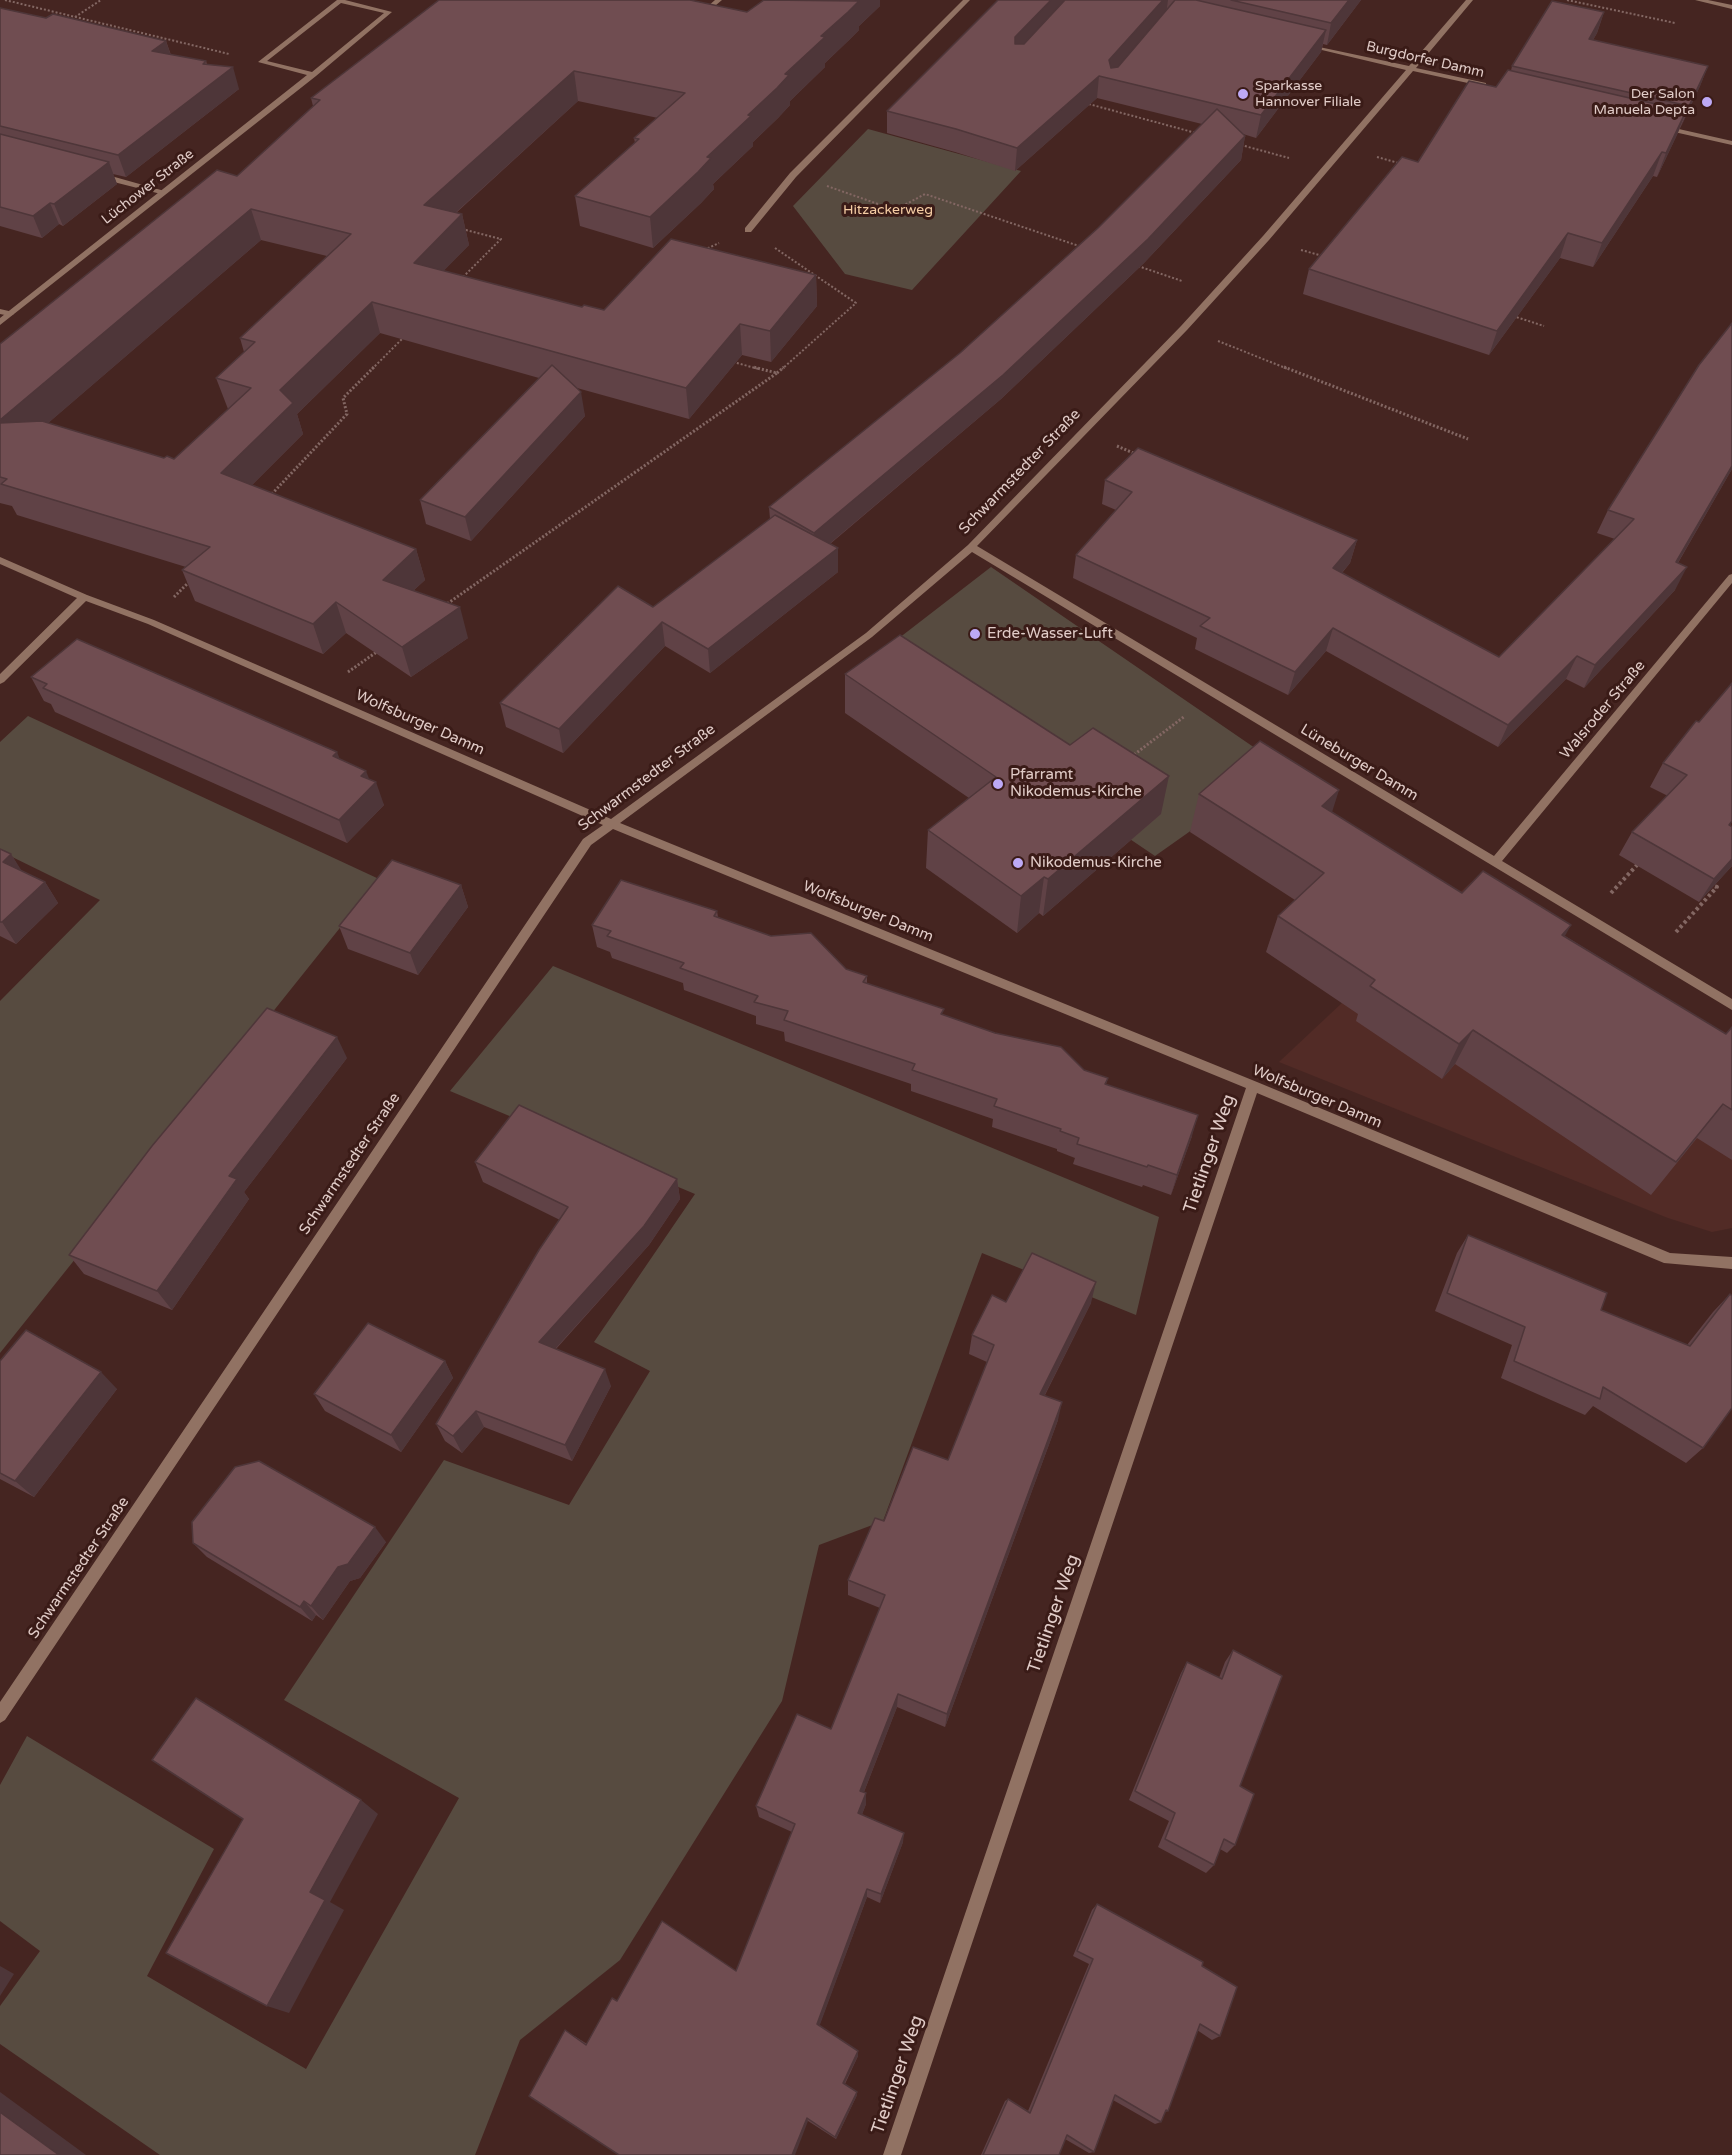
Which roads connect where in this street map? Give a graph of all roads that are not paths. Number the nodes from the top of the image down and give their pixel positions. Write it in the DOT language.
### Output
graph roads {
  1 [pos="340,0"];
  2 [pos="719,0"];
  3 [pos="967,0"];
  4 [pos="1470,0"];
  5 [pos="1698,0"];
  6 [pos="1732,7"];
  7 [pos="693,23"];
  8 [pos="1300,43"];
  9 [pos="1412,69"];
  10 [pos="313,74"];
  11 [pos="1492,87"];
  12 [pos="1652,125"];
  13 [pos="1732,143"];
  14 [pos="90,173"];
  15 [pos="164,192"];
  16 [pos="748,230"];
  17 [pos="0,311"];
  18 [pos="10,314"];
  19 [pos="0,322"];
  20 [pos="971,547"];
  21 [pos="0,560"];
  22 [pos="1732,577"];
  23 [pos="84,597"];
  24 [pos="0,680"];
  25 [pos="612,824"];
  26 [pos="1496,861"];
  27 [pos="1732,1005"];
  28 [pos="1253,1086"];
  29 [pos="1732,1263"];
  30 [pos="0,1715"];
  31 [pos="892,2155"];
  1 -- 10 [label="street, Lüchower Straße"];
  1 -- 10 [label="street, Lüchower Straße"];
  2 -- 7 [label="street"];
  3 -- 16 [label="street"];
  4 -- 9 [label="street, Schwarmstedter Straße"];
  5 -- 6 [label="street"];
  8 -- 9 [label="street, Burgdorfer Damm"];
  9 -- 11 [label="street, Burgdorfer Damm"];
  9 -- 20 [label="street, Schwarmstedter Straße"];
  10 -- 15 [label="street, Lüchower Straße"];
  12 -- 13 [label="street"];
  14 -- 15 [label="street"];
  15 -- 18 [label="street, Lüchower Straße"];
  17 -- 18 [label="street"];
  18 -- 19 [label="street, Lüchower Straße"];
  20 -- 25 [label="street, Schwarmstedter Straße"];
  20 -- 26 [label="street, Lüneburger Damm"];
  21 -- 23 [label="street, Wolfsburger Damm"];
  22 -- 26 [label="street, Walsroder Straße"];
  23 -- 24 [label="street"];
  23 -- 25 [label="street, Wolfsburger Damm"];
  25 -- 28 [label="street, Wolfsburger Damm"];
  25 -- 30 [label="street, Schwarmstedter Straße"];
  26 -- 27 [label="street, Lüneburger Damm"];
  28 -- 29 [label="street, Wolfsburger Damm"];
  28 -- 31 [label="street, Tietlinger Weg"];
}
